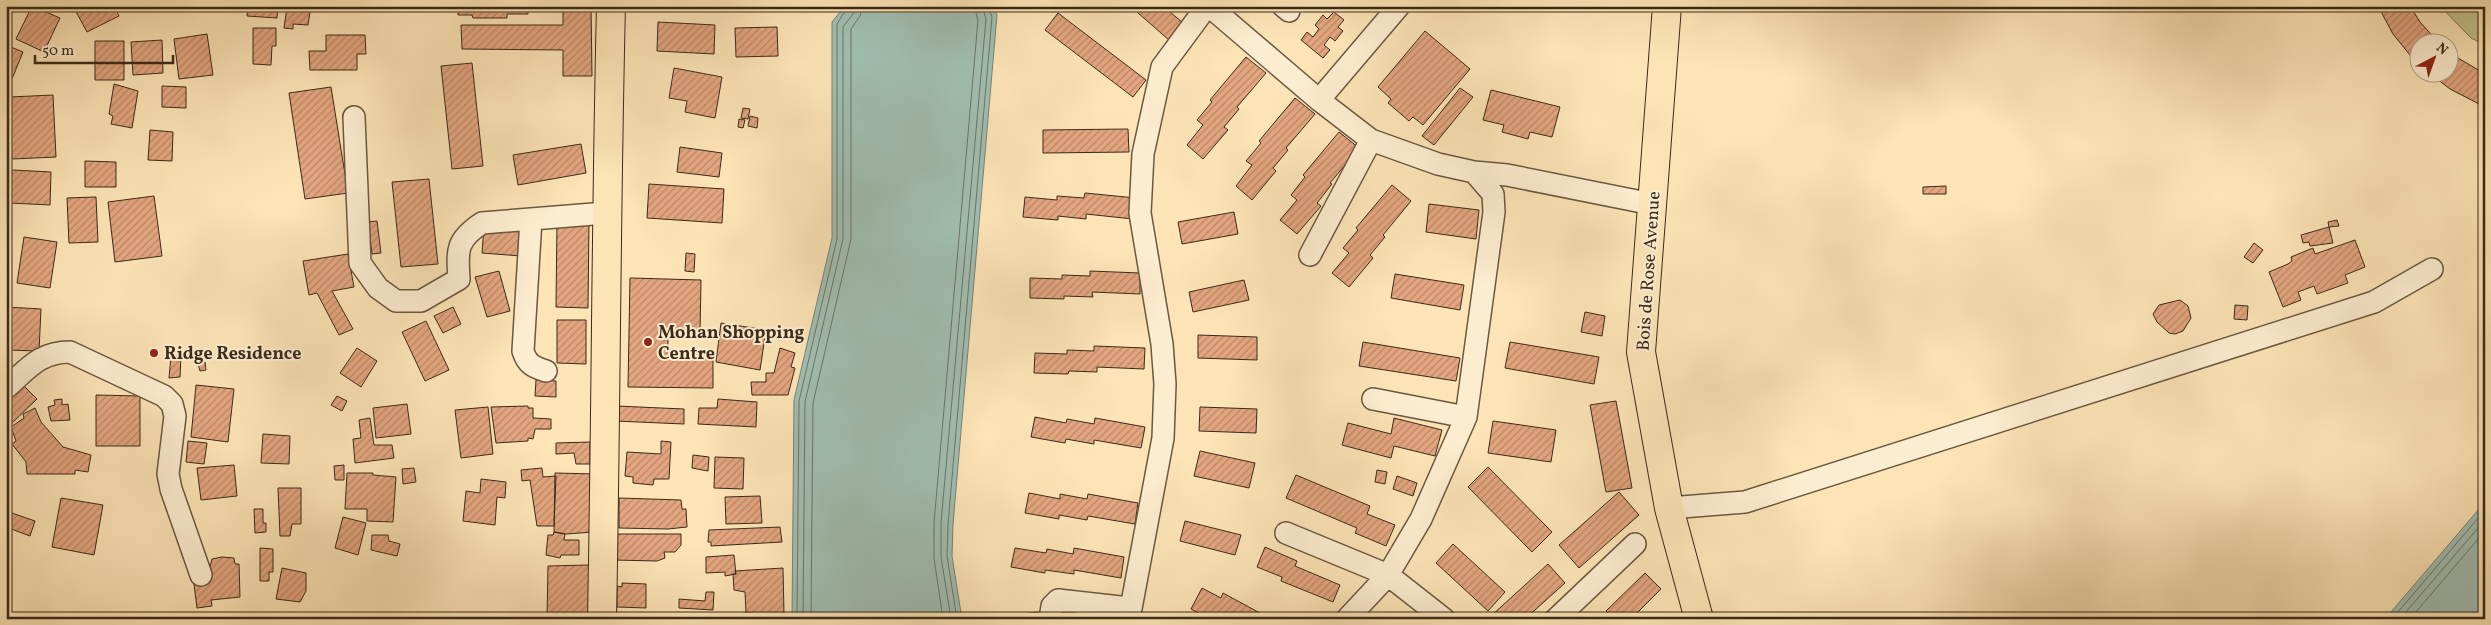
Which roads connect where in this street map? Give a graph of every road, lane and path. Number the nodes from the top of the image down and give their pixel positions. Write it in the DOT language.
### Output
graph roads {
  1 [pos="610,6"];
  2 [pos="1208,6"];
  3 [pos="1399,6"];
  4 [pos="1667,6"];
  5 [pos="1319,100"];
  6 [pos="354,117"];
  7 [pos="1372,140"];
  8 [pos="1474,172"];
  9 [pos="1647,203"];
  10 [pos="606,212"];
  11 [pos="531,219"];
  12 [pos="1310,255"];
  13 [pos="2432,269"];
  14 [pos="546,371"];
  15 [pos="6,388"];
  16 [pos="1372,399"];
  17 [pos="1466,417"];
  18 [pos="1669,508"];
  19 [pos="1286,533"];
  20 [pos="1634,544"];
  21 [pos="201,575"];
  22 [pos="1388,575"];
  23 [pos="1129,613"];
  24 [pos="602,619"];
  25 [pos="1050,619"];
  26 [pos="1347,619"];
  27 [pos="1444,619"];
  28 [pos="1556,619"];
  29 [pos="1699,619"];
  1 -- 10 [label="main road"];
  2 -- 5 [label="street"];
  2 -- 23 [label="street"];
  3 -- 5 [label="street"];
  4 -- 18 [label="main road, Bois de Rose Avenue"];
  5 -- 7 [label="street"];
  6 -- 11 [label="street"];
  7 -- 8 [label="street"];
  7 -- 12 [label="street"];
  8 -- 9 [label="street"];
  8 -- 17 [label="street"];
  10 -- 11 [label="street"];
  10 -- 24 [label="main road"];
  11 -- 14 [label="street"];
  13 -- 18 [label="street"];
  15 -- 21 [label="street"];
  16 -- 17 [label="street"];
  17 -- 22 [label="street"];
  18 -- 29 [label="main road, Bois de Rose Avenue"];
  19 -- 22 [label="street"];
  20 -- 28 [label="street"];
  22 -- 26 [label="street"];
  22 -- 27 [label="street"];
  23 -- 25 [label="street"];
}
